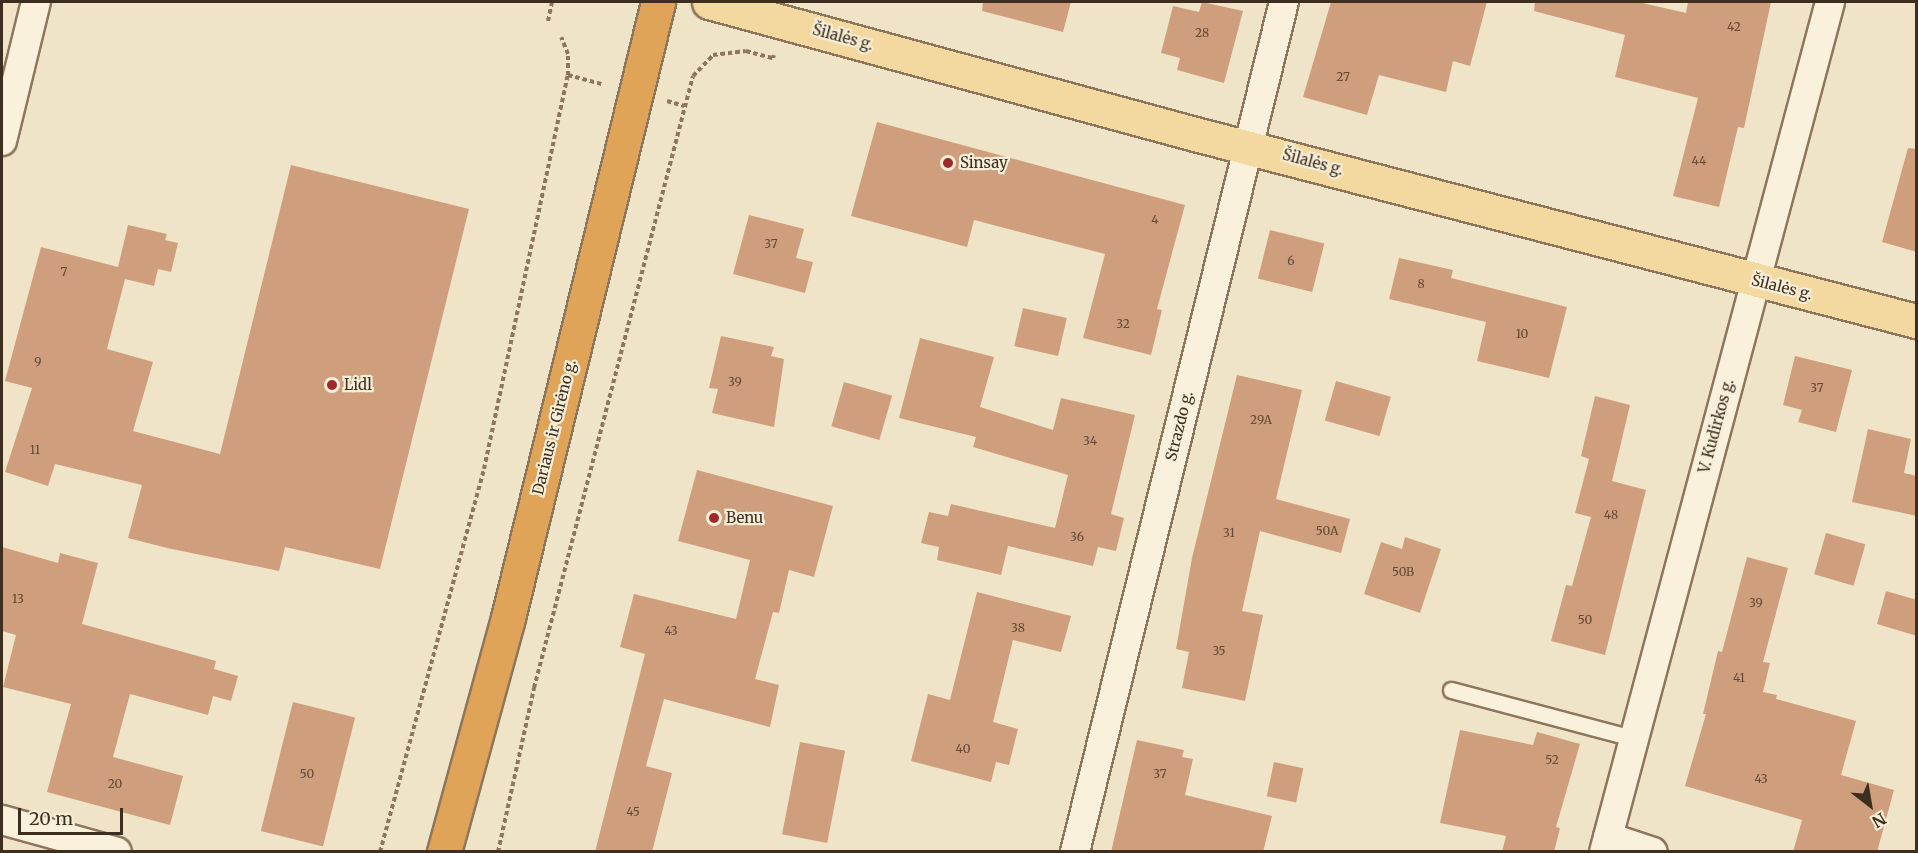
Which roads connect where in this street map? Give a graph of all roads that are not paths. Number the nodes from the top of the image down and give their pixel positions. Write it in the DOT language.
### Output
graph roads {
  1 [pos="36,2"];
  2 [pos="658,2"];
  3 [pos="709,2"];
  4 [pos="1284,2"];
  5 [pos="1830,2"];
  6 [pos="2,141"];
  7 [pos="1248,145"];
  8 [pos="1755,280"];
  9 [pos="1917,321"];
  10 [pos="1451,690"];
  11 [pos="1633,738"];
  12 [pos="2,820"];
  13 [pos="1606,844"];
  14 [pos="117,852"];
  15 [pos="444,852"];
  16 [pos="1075,852"];
  17 [pos="1653,852"];
  1 -- 6 [label="street"];
  2 -- 15 [label="highway, Dariaus ir Girėno g."];
  3 -- 7 [label="main road, Šilalės g."];
  4 -- 7 [label="street, Strazdo g."];
  5 -- 8 [label="street, V. Kudirkos g."];
  7 -- 8 [label="main road, Šilalės g."];
  7 -- 16 [label="street, Strazdo g."];
  8 -- 9 [label="main road, Šilalės g."];
  8 -- 11 [label="street, V. Kudirkos g."];
  10 -- 11 [label="lane"];
  11 -- 13 [label="street, V. Kudirkos g."];
  12 -- 14 [label="street"];
  13 -- 17 [label="street"];
}
